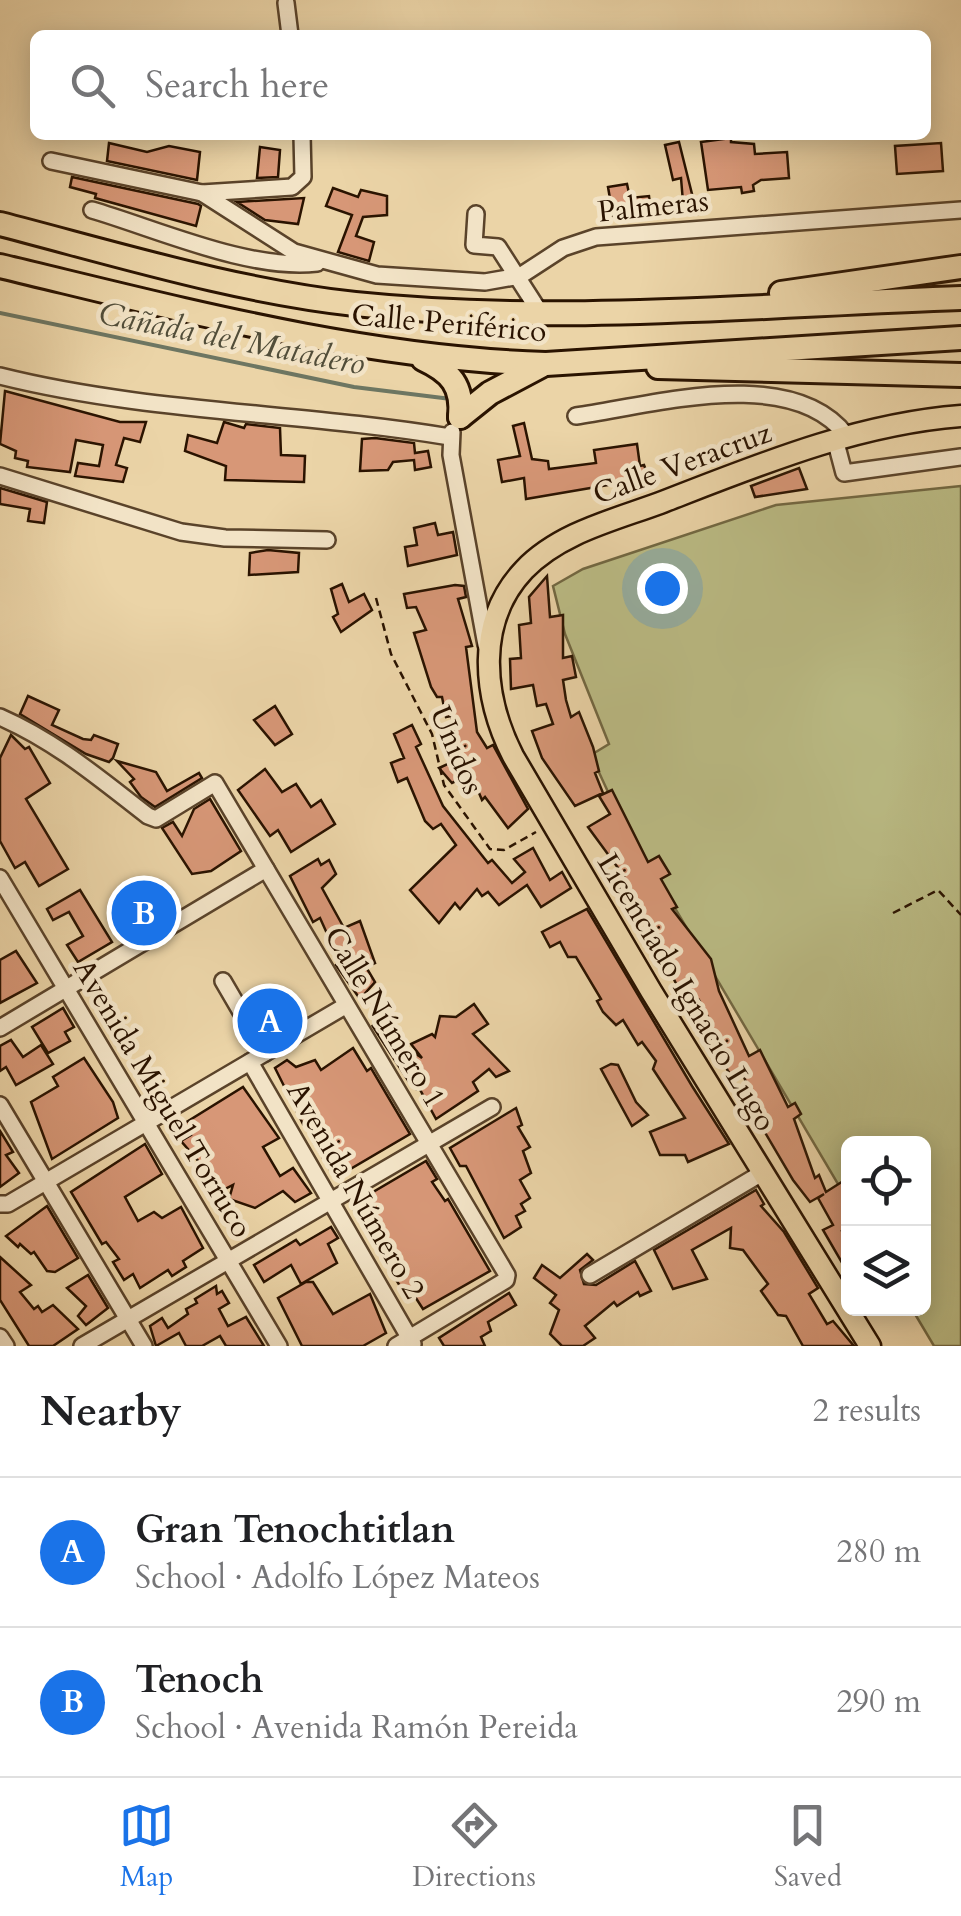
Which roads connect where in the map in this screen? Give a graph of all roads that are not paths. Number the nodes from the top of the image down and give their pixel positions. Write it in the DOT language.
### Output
graph roads {
  1 [pos="286,4"];
  2 [pos="289,30"];
  3 [pos="302,140"];
  4 [pos="51,161"];
  5 [pos="202,193"];
  6 [pos="92,210"];
  7 [pos="961,210"];
  8 [pos="476,214"];
  9 [pos="0,224"];
  10 [pos="321,263"];
  11 [pos="0,266"];
  12 [pos="961,266"];
  13 [pos="520,276"];
  14 [pos="961,298"];
  15 [pos="694,308"];
  16 [pos="541,314"];
  17 [pos="961,338"];
  18 [pos="412,354"];
  19 [pos="626,358"];
  20 [pos="546,364"];
  21 [pos="961,375"];
  22 [pos="0,376"];
  23 [pos="576,416"];
  24 [pos="961,416"];
  25 [pos="455,427"];
  26 [pos="840,438"];
  27 [pos="961,457"];
  28 [pos="0,476"];
  29 [pos="326,540"];
  30 [pos="488,654"];
  31 [pos="0,717"];
  32 [pos="266,868"];
  33 [pos="0,878"];
  34 [pos="223,981"];
  35 [pos="67,988"];
  36 [pos="345,1006"];
  37 [pos="0,1028"];
  38 [pos="265,1054"];
  39 [pos="250,1062"];
  40 [pos="0,1105"];
  41 [pos="492,1107"];
  42 [pos="148,1122"];
  43 [pos="430,1146"];
  44 [pos="762,1173"];
  45 [pos="46,1182"];
  46 [pos="330,1202"];
  47 [pos="4,1204"];
  48 [pos="229,1263"];
  49 [pos="590,1275"];
  50 [pos="129,1320"];
  51 [pos="0,1337"];
  52 [pos="407,1343"];
  53 [pos="6,1346"];
  54 [pos="82,1346"];
  55 [pos="144,1346"];
  56 [pos="279,1346"];
  57 [pos="870,1346"];
  1 -- 2 [label="street"];
  3 -- 5 [label="street, Palmeras"];
  4 -- 5 [label="street, Palmeras"];
  5 -- 10 [label="street, Palmeras"];
  6 -- 10 [label="street"];
  7 -- 13 [label="street, Palmeras"];
  8 -- 13 [label="street"];
  9 -- 16 [label="highway, Calle Periférico"];
  10 -- 13 [label="street, Palmeras"];
  11 -- 18 [label="highway, Calle Periférico"];
  12 -- 15 [label="highway"];
  13 -- 16 [label="street"];
  14 -- 15 [label="highway, Calle Periférico"];
  15 -- 16 [label="highway, Calle Periférico"];
  17 -- 19 [label="highway, Calle Periférico"];
  18 -- 20 [label="highway, Calle Periférico"];
  18 -- 25 [label="highway"];
  19 -- 20 [label="highway, Calle Periférico"];
  19 -- 21 [label="highway"];
  20 -- 25 [label="highway"];
  22 -- 25 [label="street"];
  23 -- 26 [label="street"];
  24 -- 26 [label="main road, Calle Veracruz"];
  25 -- 30 [label="street"];
  26 -- 27 [label="street"];
  26 -- 30 [label="main road, Calle Veracruz"];
  28 -- 29 [label="street"];
  30 -- 44 [label="main road, Licenciado Ignacio Lugo"];
  31 -- 32 [label="street, Calle Número 1"];
  32 -- 35 [label="street"];
  32 -- 36 [label="street, Calle Número 1"];
  33 -- 35 [label="street, Avenida Miguel Torruco"];
  34 -- 38 [label="street"];
  35 -- 37 [label="street"];
  35 -- 42 [label="street, Avenida Miguel Torruco"];
  36 -- 38 [label="street"];
  36 -- 43 [label="street, Calle Número 1"];
  38 -- 39 [label="street"];
  39 -- 42 [label="street"];
  39 -- 46 [label="street, Avenida Número 2"];
  40 -- 45 [label="street"];
  41 -- 43 [label="street"];
  42 -- 45 [label="street"];
  42 -- 48 [label="street, Avenida Miguel Torruco"];
  43 -- 46 [label="street"];
  43 -- 52 [label="street, Calle Número 1"];
  44 -- 49 [label="street"];
  44 -- 57 [label="main road, Licenciado Ignacio Lugo"];
  45 -- 47 [label="street"];
  45 -- 50 [label="street"];
  46 -- 48 [label="street"];
  46 -- 52 [label="street, Avenida Número 2"];
  48 -- 50 [label="street"];
  48 -- 56 [label="street, Avenida Miguel Torruco"];
  50 -- 54 [label="street"];
  50 -- 55 [label="street"];
  51 -- 53 [label="street"];
}
